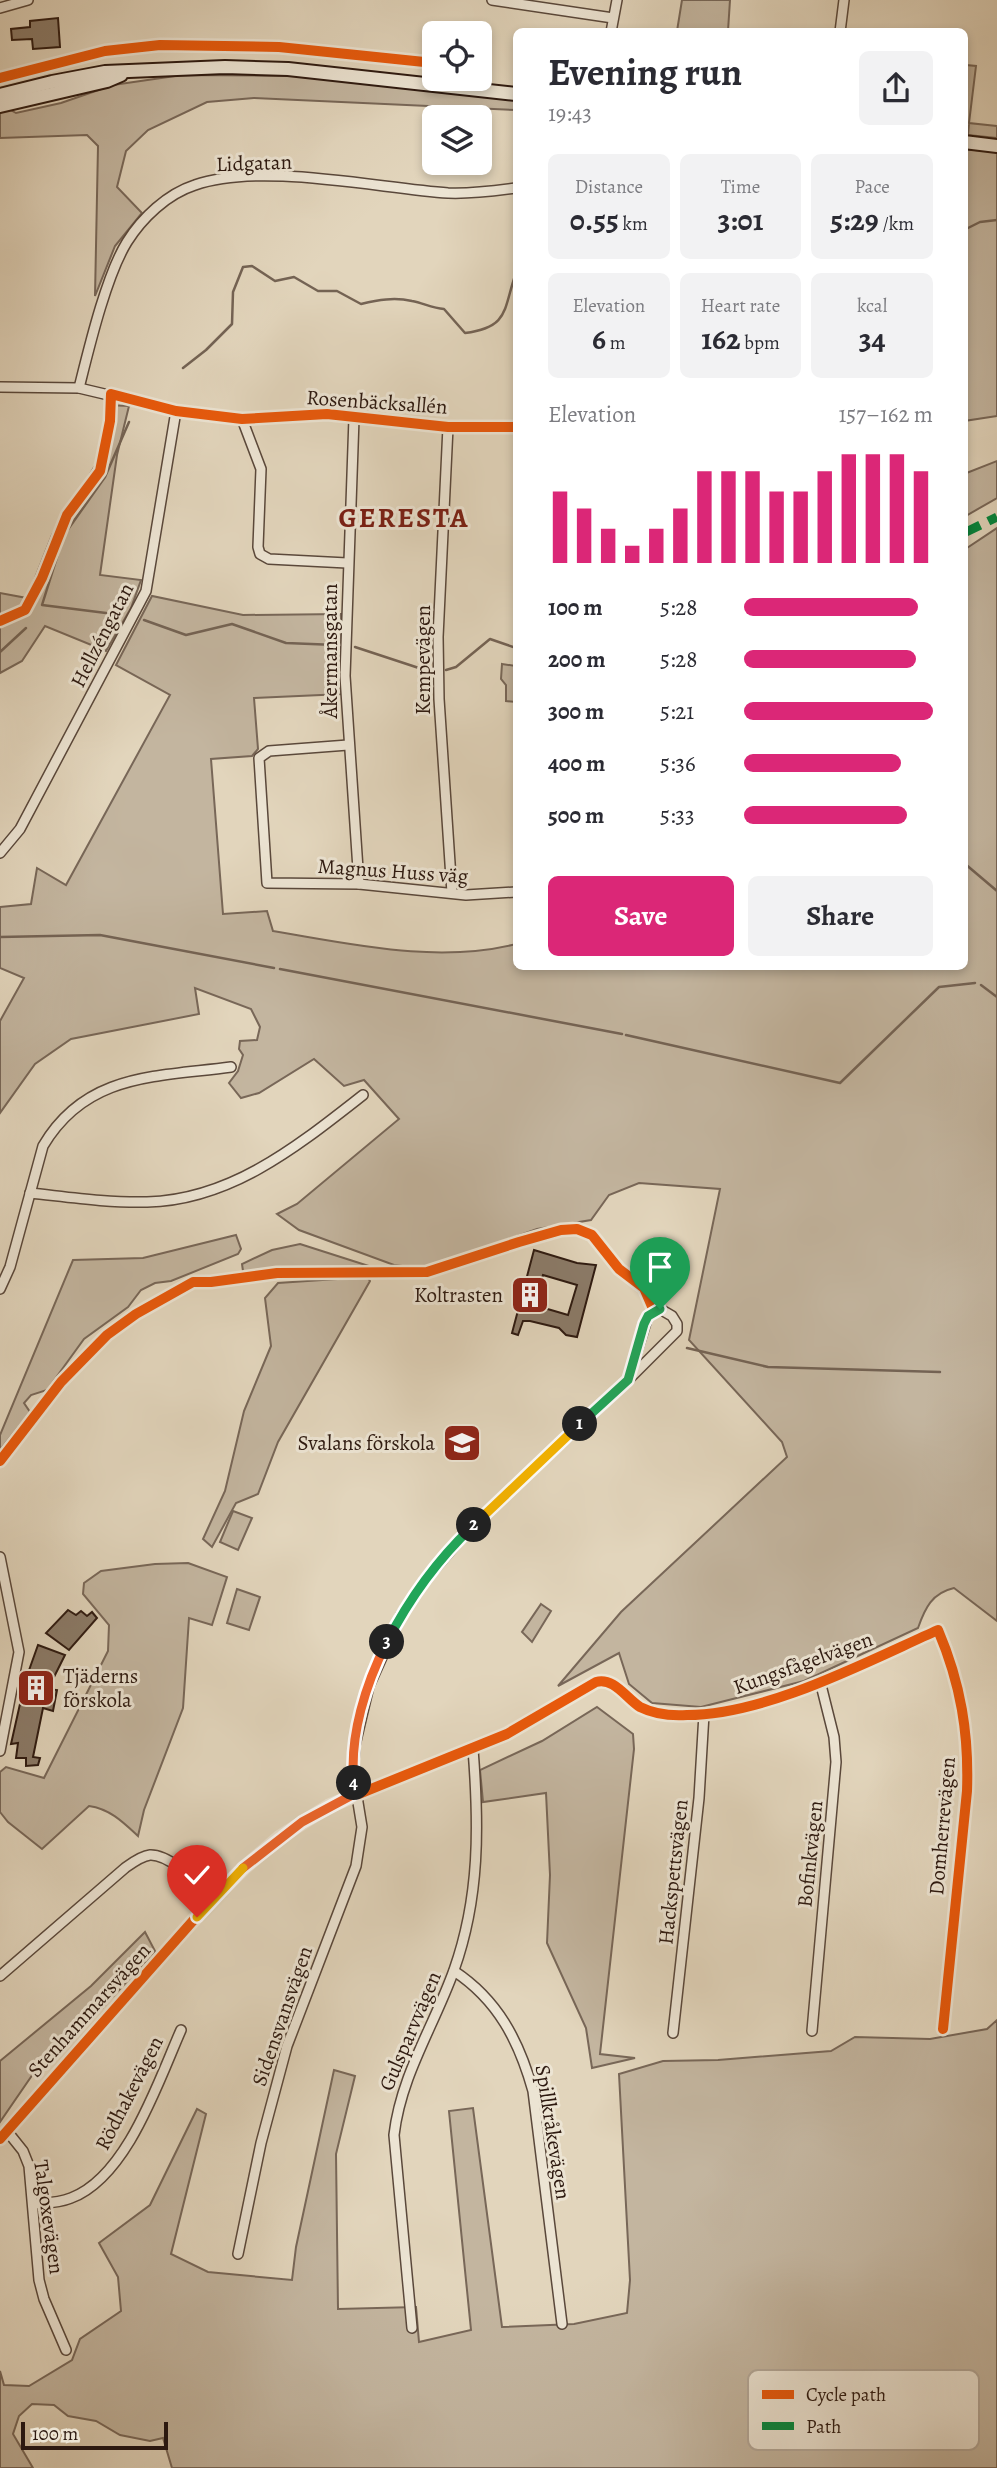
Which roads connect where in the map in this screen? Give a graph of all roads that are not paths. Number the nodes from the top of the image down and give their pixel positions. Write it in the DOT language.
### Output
graph roads {
  1 [pos="26,0"];
  2 [pos="492,0"];
  3 [pos="617,0"];
  4 [pos="844,0"];
  5 [pos="0,8"];
  6 [pos="613,18"];
  7 [pos="612,28"];
  8 [pos="840,28"];
  9 [pos="127,73"];
  10 [pos="513,94"];
  11 [pos="0,95"];
  12 [pos="0,106"];
  13 [pos="968,142"];
  14 [pos="997,146"];
  15 [pos="513,188"];
  16 [pos="0,387"];
  17 [pos="79,388"];
  18 [pos="176,411"];
  19 [pos="354,418"];
  20 [pos="242,419"];
  21 [pos="448,427"];
  22 [pos="513,427"];
  23 [pos="347,563"];
  24 [pos="348,745"];
  25 [pos="0,853"];
  26 [pos="359,884"];
  27 [pos="513,892"];
  28 [pos="452,894"];
  29 [pos="231,1067"];
  30 [pos="363,1095"];
  31 [pos="30,1194"];
  32 [pos="644,1288"];
  33 [pos="0,1289"];
  34 [pos="628,1380"];
  35 [pos="0,1461"];
  36 [pos="0,1557"];
  37 [pos="938,1630"];
  38 [pos="603,1680"];
  39 [pos="820,1681"];
  40 [pos="704,1714"];
  41 [pos="473,1749"];
  42 [pos="0,1751"];
  43 [pos="356,1793"];
  44 [pos="214,1897"];
  45 [pos="454,1971"];
  46 [pos="0,1976"];
  47 [pos="943,2029"];
  48 [pos="181,2030"];
  49 [pos="812,2031"];
  50 [pos="673,2033"];
  51 [pos="7,2131"];
  52 [pos="0,2139"];
  53 [pos="34,2204"];
  54 [pos="239,2254"];
  55 [pos="562,2324"];
  56 [pos="412,2328"];
  57 [pos="66,2350"];
  1 -- 5 [label="street"];
  2 -- 6 [label="street"];
  3 -- 6 [label="street"];
  4 -- 8 [label="street"];
  6 -- 7 [label="street"];
  9 -- 10 [label="main road"];
  9 -- 11 [label="main road"];
  9 -- 12 [label="main road"];
  13 -- 14 [label="main road"];
  15 -- 17 [label="street, Lidgatan"];
  16 -- 17 [label="street, Rosenbäcksallén"];
  17 -- 18 [label="street, Rosenbäcksallén"];
  18 -- 20 [label="street, Rosenbäcksallén"];
  18 -- 25 [label="street, Hellzéngatan"];
  19 -- 20 [label="street, Rosenbäcksallén"];
  19 -- 21 [label="street, Rosenbäcksallén"];
  19 -- 23 [label="street, Åkermansgatan"];
  20 -- 23 [label="street"];
  21 -- 22 [label="street, Rosenbäcksallén"];
  21 -- 28 [label="street, Kempevägen"];
  23 -- 24 [label="street, Åkermansgatan"];
  24 -- 26 [label="street, Åkermansgatan"];
  24 -- 26 [label="street, Magnus Huss väg"];
  26 -- 28 [label="street, Magnus Huss väg"];
  27 -- 28 [label="street, Magnus Huss väg"];
  29 -- 31 [label="street"];
  30 -- 31 [label="street"];
  31 -- 33 [label="street"];
  32 -- 35 [label="street"];
  34 -- 34 [label="street, Sidensvansvägen"];
  34 -- 43 [label="street, Sidensvansvägen"];
  36 -- 42 [label="street"];
  37 -- 39 [label="street, Kungsfågelvägen"];
  37 -- 47 [label="street, Domherrevägen"];
  38 -- 40 [label="street, Kungsfågelvägen"];
  38 -- 41 [label="street, Stenhammarsvägen"];
  39 -- 40 [label="street, Kungsfågelvägen"];
  39 -- 49 [label="street, Bofinkvägen"];
  40 -- 50 [label="street, Hackspettsvägen"];
  41 -- 43 [label="street, Stenhammarsvägen"];
  41 -- 45 [label="street, Gulsparvvägen"];
  43 -- 44 [label="street, Stenhammarsvägen"];
  43 -- 54 [label="street, Sidensvansvägen"];
  44 -- 46 [label="street"];
  44 -- 51 [label="street, Stenhammarsvägen"];
  45 -- 55 [label="street, Spillkråkevägen"];
  45 -- 56 [label="street, Gulsparvvägen"];
  48 -- 53 [label="street, Rödhakevägen"];
  51 -- 52 [label="street, Stenhammarsvägen"];
  51 -- 53 [label="street, Talgoxevägen"];
  53 -- 57 [label="street, Talgoxevägen"];
}
